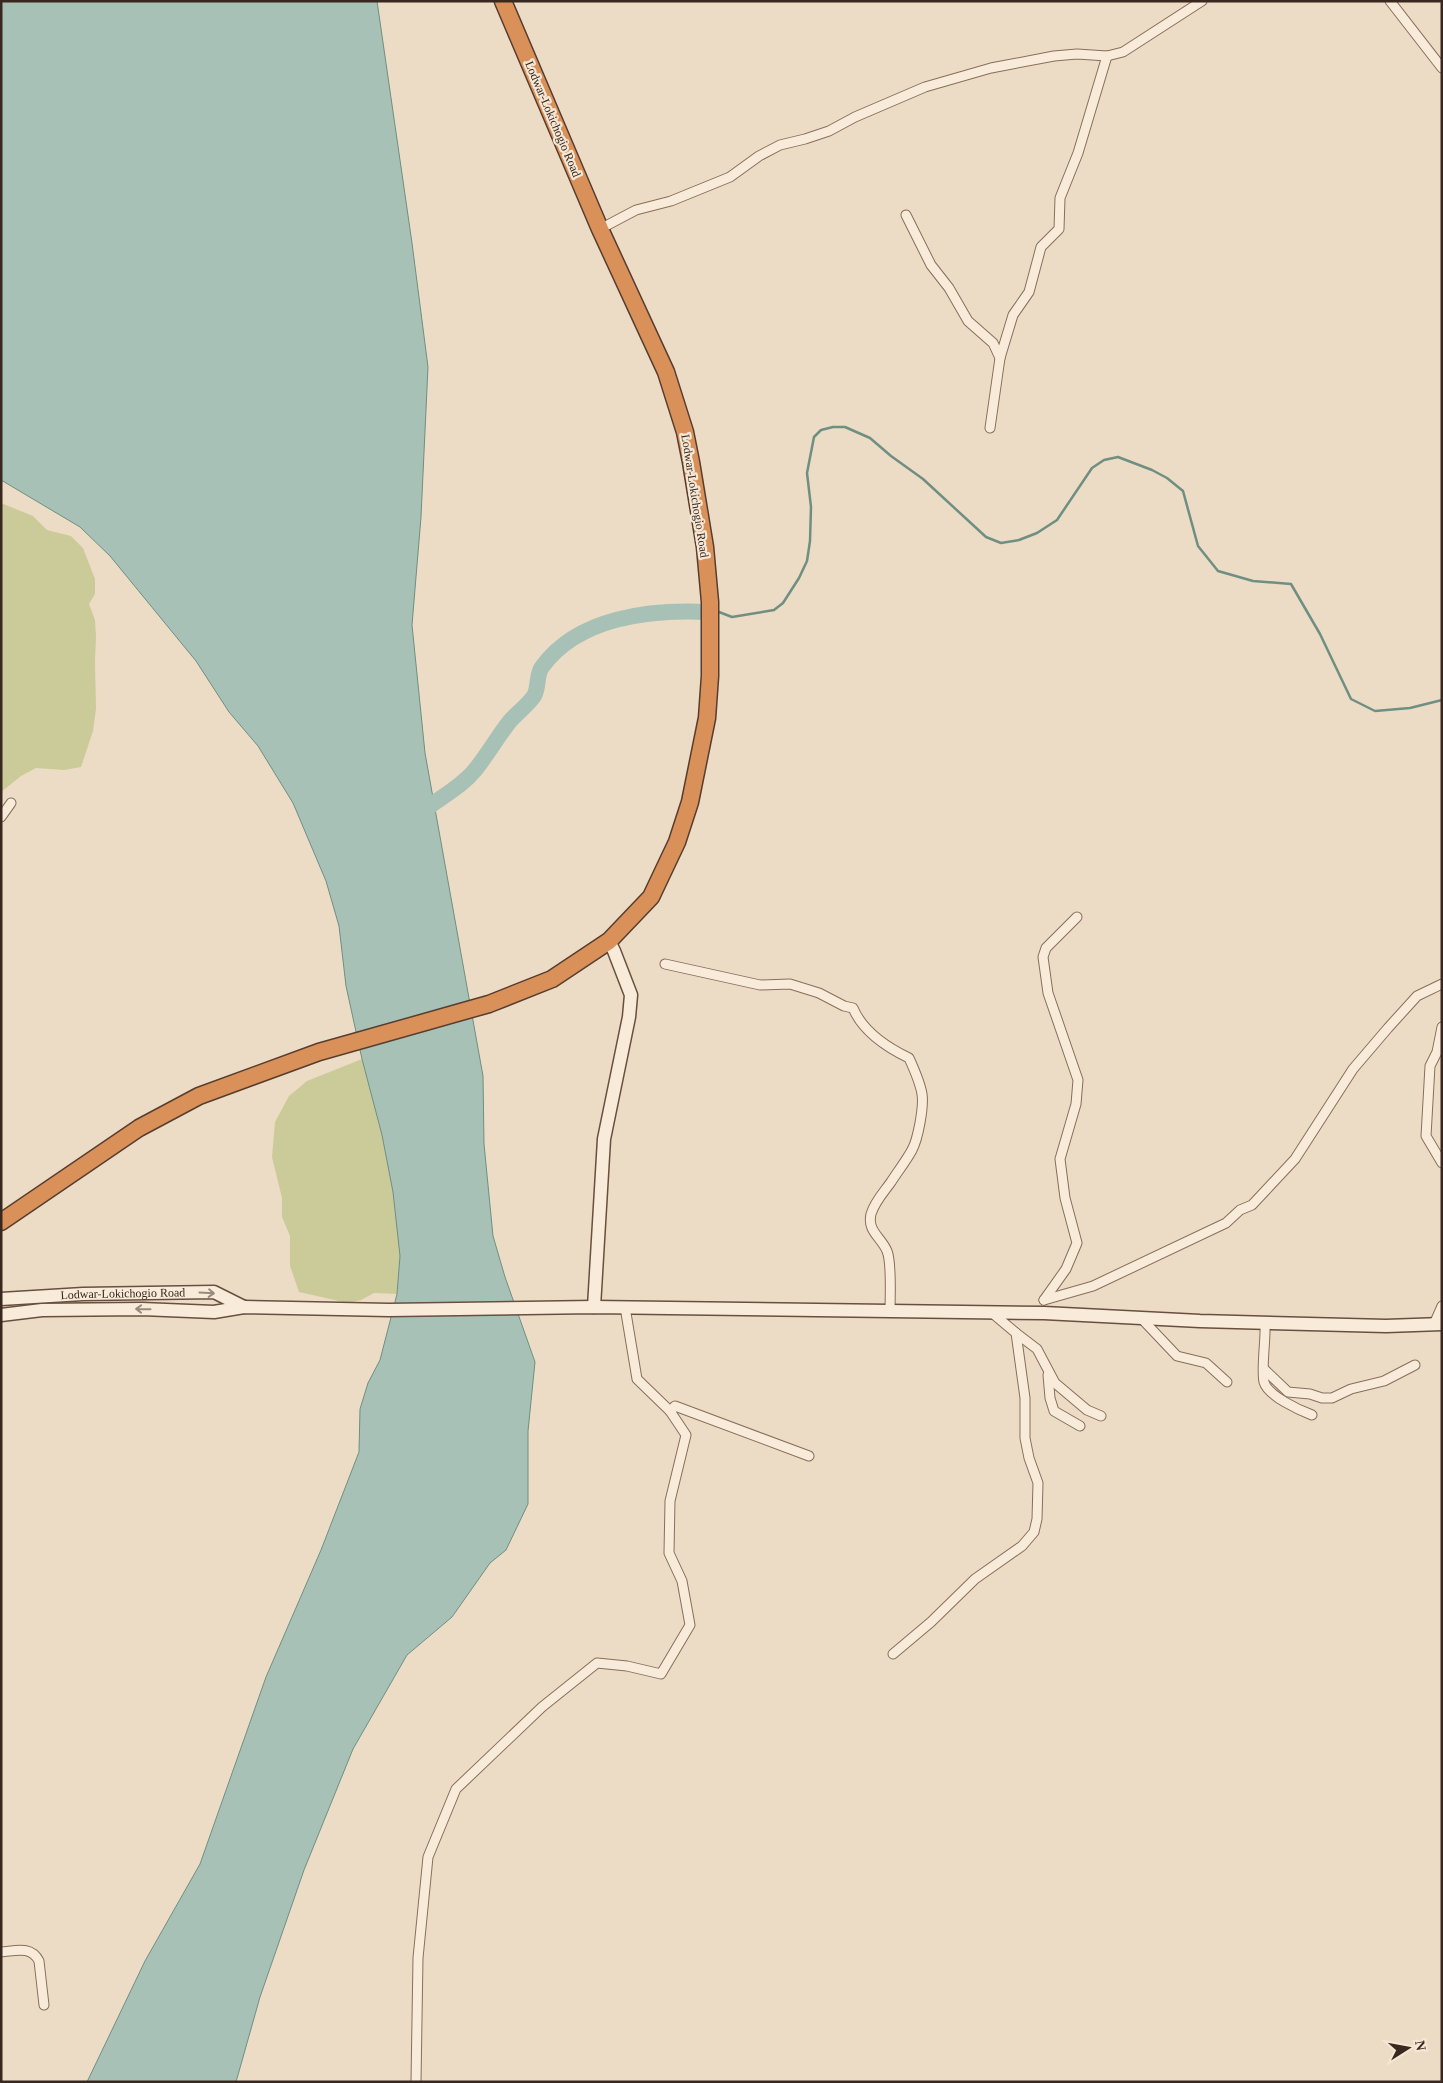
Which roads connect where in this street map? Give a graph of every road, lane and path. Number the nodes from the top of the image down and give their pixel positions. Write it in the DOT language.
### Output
graph roads {
  1 [pos="504,1"];
  2 [pos="1202,1"];
  3 [pos="1390,1"];
  4 [pos="1106,56"];
  5 [pos="1442,68"];
  6 [pos="906,215"];
  7 [pos="600,229"];
  8 [pos="1000,358"];
  9 [pos="990,428"];
  10 [pos="11,803"];
  11 [pos="1,817"];
  12 [pos="1077,918"];
  13 [pos="609,941"];
  14 [pos="665,964"];
  15 [pos="1442,984"];
  16 [pos="1442,1027"];
  17 [pos="1442,1163"];
  18 [pos="1,1222"];
  19 [pos="1,1299"];
  20 [pos="1044,1306"];
  21 [pos="1442,1306"];
  22 [pos="244,1307"];
  23 [pos="594,1307"];
  24 [pos="625,1307"];
  25 [pos="890,1311"];
  26 [pos="991,1312"];
  27 [pos="1,1315"];
  28 [pos="1141,1318"];
  29 [pos="1265,1323"];
  30 [pos="1438,1324"];
  31 [pos="1016,1332"];
  32 [pos="1415,1365"];
  33 [pos="1265,1370"];
  34 [pos="1048,1372"];
  35 [pos="1227,1382"];
  36 [pos="670,1411"];
  37 [pos="1312,1414"];
  38 [pos="1101,1416"];
  39 [pos="1080,1426"];
  40 [pos="809,1456"];
  41 [pos="893,1654"];
  42 [pos="1,1952"];
  43 [pos="44,2004"];
  44 [pos="416,2082"];
  1 -- 7 [label="highway, Lodwar-Lokichogio Road"];
  2 -- 4 [label="street"];
  3 -- 5 [label="street"];
  4 -- 7 [label="street"];
  4 -- 8 [label="street"];
  6 -- 8 [label="street"];
  7 -- 13 [label="highway, Lodwar-Lokichogio Road"];
  8 -- 9 [label="street"];
  10 -- 11 [label="street"];
  12 -- 20 [label="street"];
  13 -- 18 [label="highway, Lodwar-Lokichogio Road"];
  13 -- 23 [label="main road"];
  14 -- 25 [label="street"];
  15 -- 20 [label="street"];
  16 -- 17 [label="street"];
  19 -- 22 [label="main road, Lodwar-Lokichogio Road, one-way"];
  20 -- 26 [label="main road"];
  20 -- 28 [label="main road"];
  21 -- 30 [label="street"];
  22 -- 23 [label="main road, Lodwar-Lokichogio Road"];
  22 -- 27 [label="main road, Lodwar-Lokichogio Road, one-way"];
  23 -- 24 [label="main road"];
  24 -- 25 [label="main road"];
  24 -- 36 [label="street"];
  25 -- 26 [label="main road"];
  26 -- 31 [label="street"];
  28 -- 29 [label="main road"];
  28 -- 35 [label="street"];
  29 -- 30 [label="main road"];
  29 -- 33 [label="street"];
  31 -- 34 [label="street"];
  31 -- 41 [label="street"];
  32 -- 33 [label="street"];
  33 -- 37 [label="street"];
  34 -- 38 [label="street"];
  34 -- 39 [label="street"];
  36 -- 40 [label="street"];
  36 -- 44 [label="street"];
  42 -- 43 [label="street"];
}
